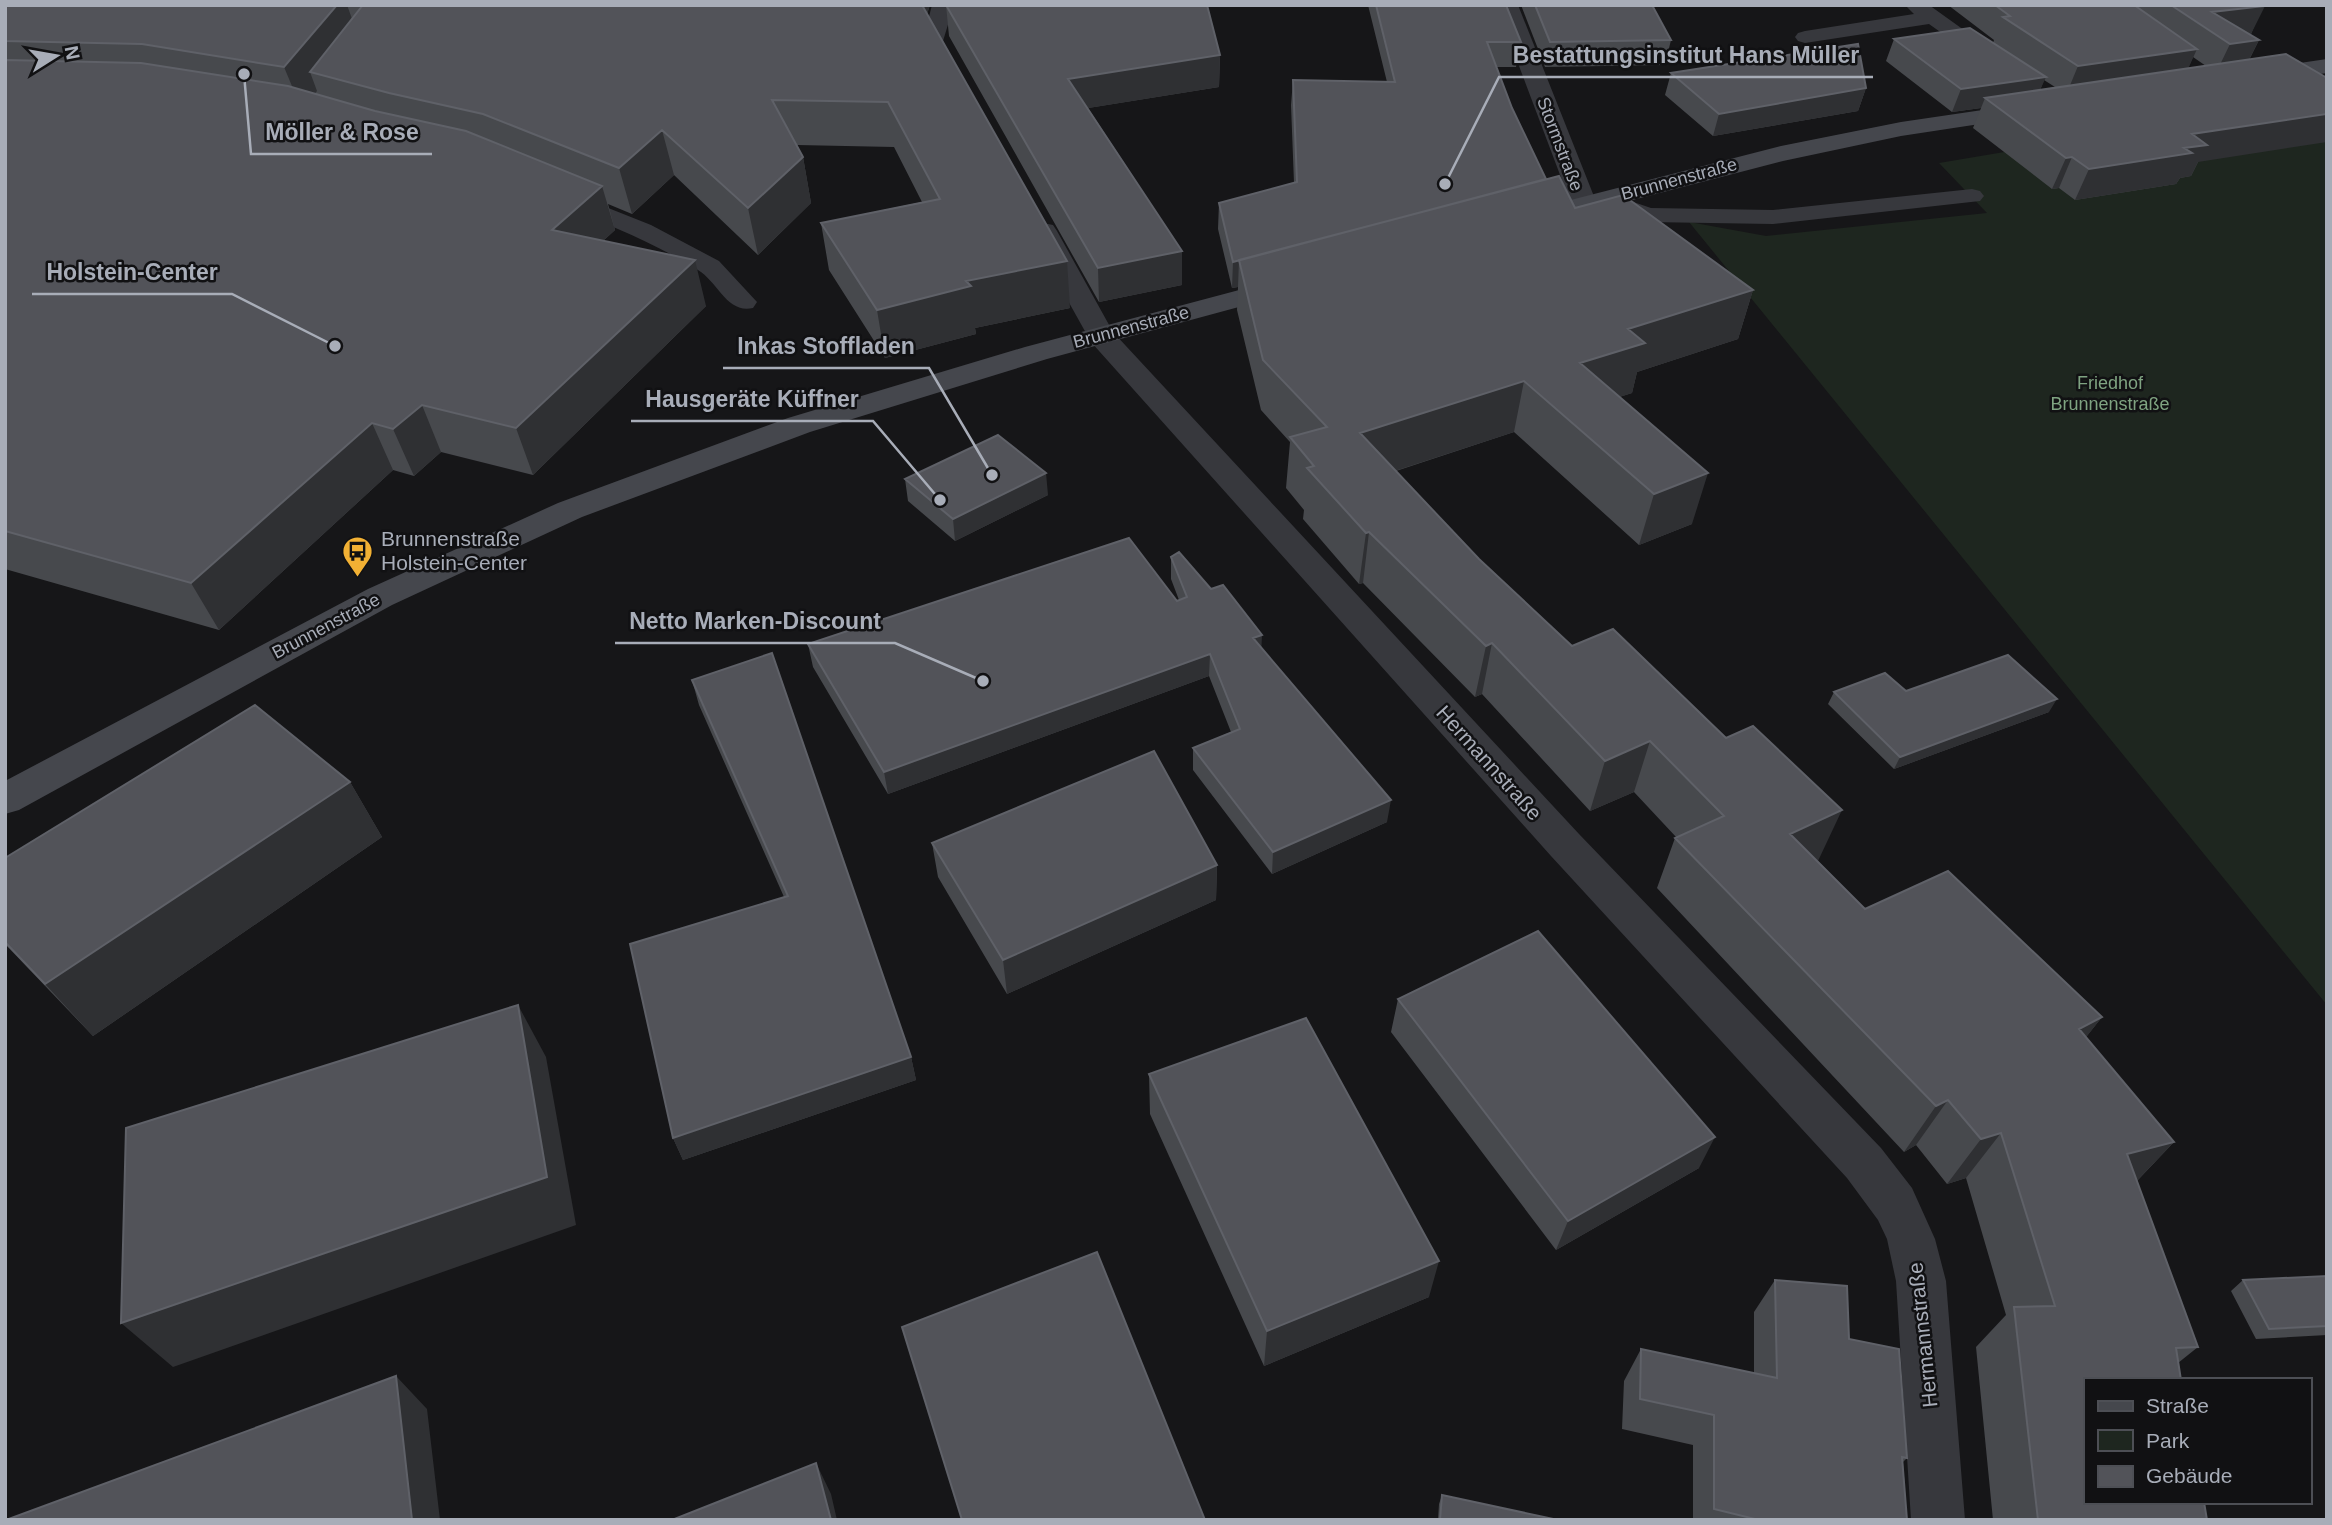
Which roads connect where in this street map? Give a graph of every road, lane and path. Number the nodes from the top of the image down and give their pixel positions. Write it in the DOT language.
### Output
graph roads {
  1 [pos="943,5"];
  2 [pos="1507,5"];
  3 [pos="1923,11"];
  4 [pos="908,36"];
  5 [pos="935,36"];
  6 [pos="1805,37"];
  7 [pos="948,59"];
  8 [pos="2327,66"];
  9 [pos="2008,68"];
  10 [pos="2237,79"];
  11 [pos="2054,107"];
  12 [pos="553,193"];
  13 [pos="1972,196"];
  14 [pos="1594,202"];
  15 [pos="1034,213"];
  16 [pos="1504,226"];
  17 [pos="1317,277"];
  18 [pos="744,302"];
  19 [pos="1101,335"];
  20 [pos="5,799"];
  21 [pos="1938,1520"];
  1 -- 5 [label="street"];
  2 -- 14 [label="street, Stormstraße"];
  3 -- 6 [label="lane"];
  3 -- 9 [label="lane"];
  4 -- 5 [label="street"];
  5 -- 7 [label="street"];
  8 -- 10 [label="street"];
  11 -- 14 [label="street, Brunnenstraße"];
  12 -- 18 [label="lane"];
  13 -- 14 [label="lane"];
  14 -- 16 [label="street, Brunnenstraße"];
  15 -- 19 [label="street, Hermannstraße"];
  17 -- 19 [label="street, Brunnenstraße"];
  19 -- 20 [label="street, Brunnenstraße"];
  19 -- 21 [label="street, Hermannstraße"];
}
